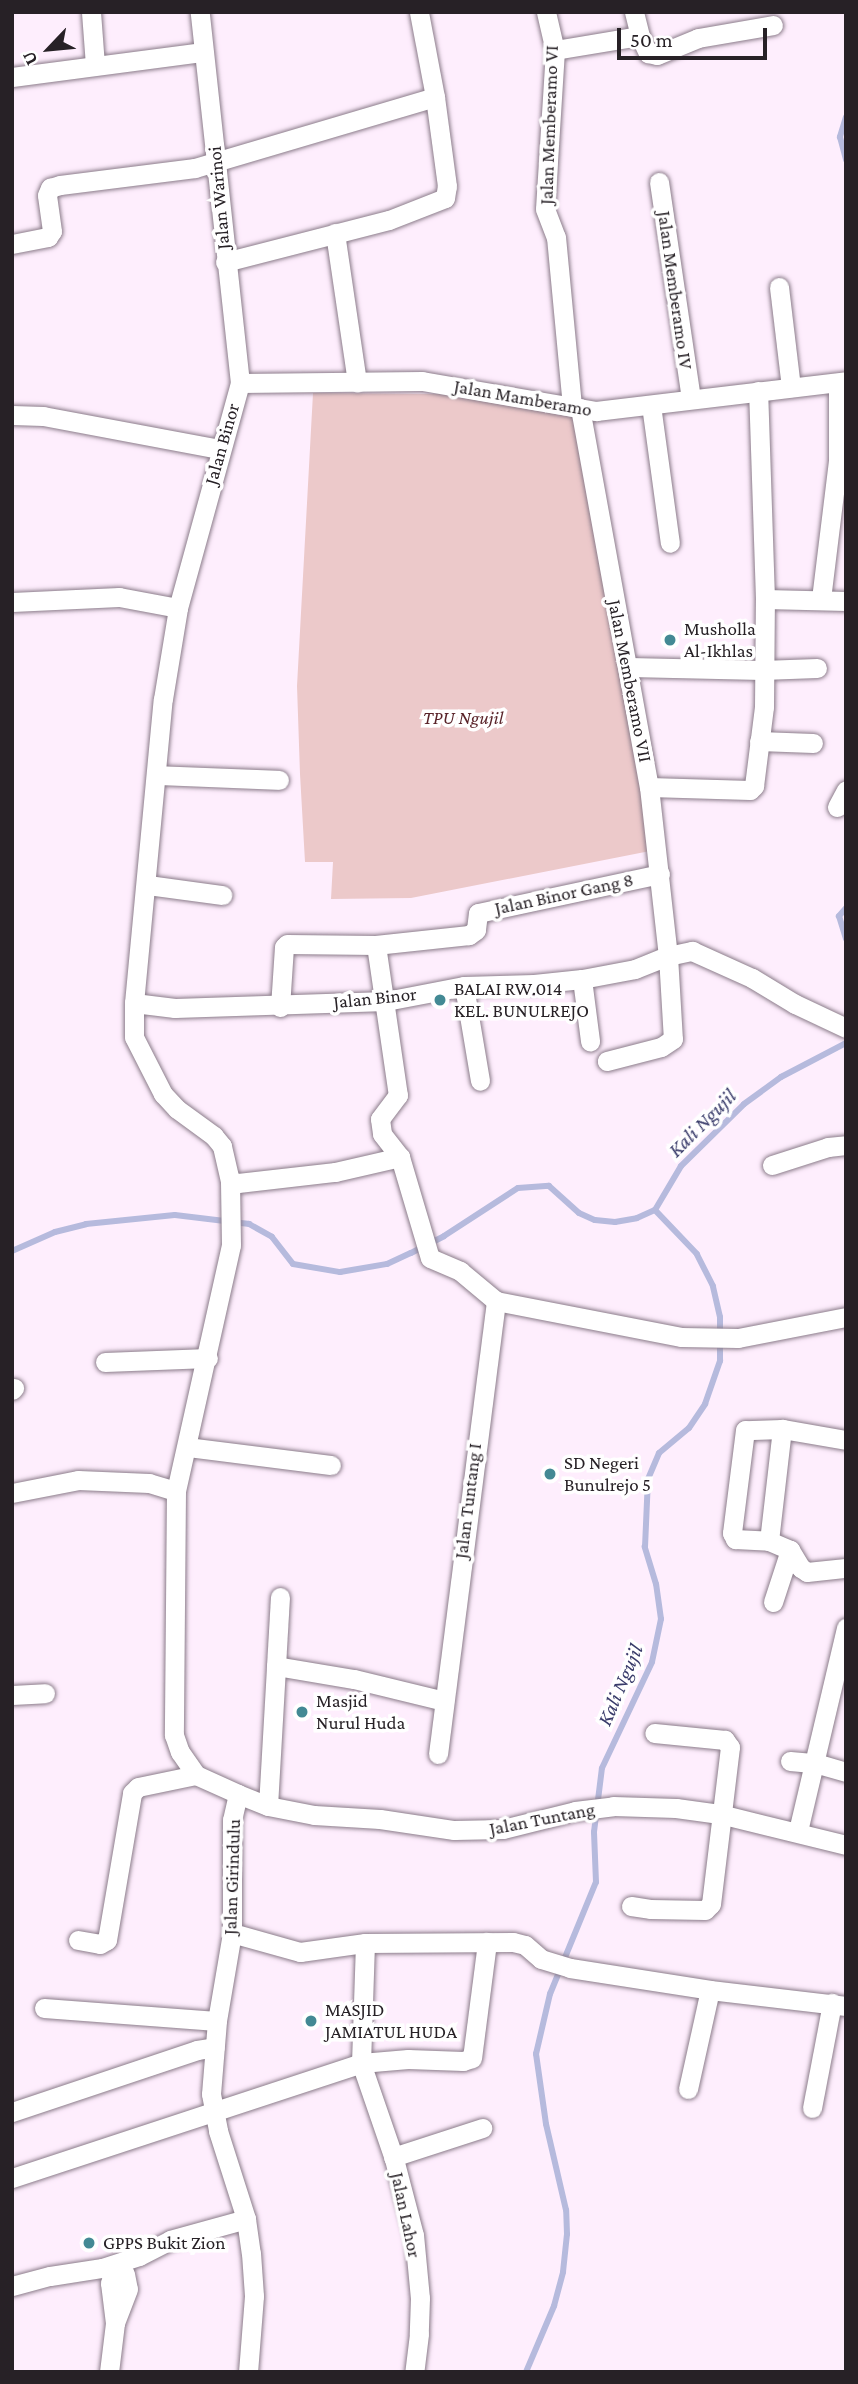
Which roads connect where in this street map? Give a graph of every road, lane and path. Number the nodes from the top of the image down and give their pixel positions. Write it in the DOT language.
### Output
graph roads {
  1 [pos="91,12"];
  2 [pos="200,12"];
  3 [pos="419,12"];
  4 [pos="546,12"];
  5 [pos="634,12"];
  6 [pos="772,25"];
  7 [pos="640,36"];
  8 [pos="555,50"];
  9 [pos="203,52"];
  10 [pos="95,65"];
  11 [pos="12,77"];
  12 [pos="435,97"];
  13 [pos="217,163"];
  14 [pos="659,181"];
  15 [pos="335,233"];
  16 [pos="12,244"];
  17 [pos="225,262"];
  18 [pos="779,287"];
  19 [pos="357,382"];
  20 [pos="842,382"];
  21 [pos="240,383"];
  22 [pos="791,387"];
  23 [pos="758,391"];
  24 [pos="691,399"];
  25 [pos="650,405"];
  26 [pos="576,406"];
  27 [pos="12,415"];
  28 [pos="220,449"];
  29 [pos="670,543"];
  30 [pos="765,599"];
  31 [pos="821,599"];
  32 [pos="846,601"];
  33 [pos="12,602"];
  34 [pos="178,608"];
  35 [pos="629,667"];
  36 [pos="817,668"];
  37 [pos="762,670"];
  38 [pos="760,741"];
  39 [pos="813,743"];
  40 [pos="156,775"];
  41 [pos="279,780"];
  42 [pos="649,787"];
  43 [pos="660,874"];
  44 [pos="148,885"];
  45 [pos="222,895"];
  46 [pos="376,944"];
  47 [pos="668,956"];
  48 [pos="582,979"];
  49 [pos="464,986"];
  50 [pos="386,1001"];
  51 [pos="134,1003"];
  52 [pos="280,1007"];
  53 [pos="846,1028"];
  54 [pos="590,1041"];
  55 [pos="607,1061"];
  56 [pos="480,1082"];
  57 [pos="846,1145"];
  58 [pos="400,1157"];
  59 [pos="772,1165"];
  60 [pos="230,1181"];
  61 [pos="496,1301"];
  62 [pos="846,1317"];
  63 [pos="208,1358"];
  64 [pos="106,1362"];
  65 [pos="782,1429"];
  66 [pos="846,1440"];
  67 [pos="188,1447"];
  68 [pos="331,1465"];
  69 [pos="176,1491"];
  70 [pos="12,1493"];
  71 [pos="769,1541"];
  72 [pos="790,1550"];
  73 [pos="846,1568"];
  74 [pos="280,1597"];
  75 [pos="773,1602"];
  76 [pos="846,1629"];
  77 [pos="276,1666"];
  78 [pos="45,1693"];
  79 [pos="12,1695"];
  80 [pos="444,1701"];
  81 [pos="654,1733"];
  82 [pos="438,1754"];
  83 [pos="790,1761"];
  84 [pos="815,1763"];
  85 [pos="846,1772"];
  86 [pos="196,1775"];
  87 [pos="238,1794"];
  88 [pos="268,1806"];
  89 [pos="720,1814"];
  90 [pos="798,1831"];
  91 [pos="846,1846"];
  92 [pos="631,1906"];
  93 [pos="232,1933"];
  94 [pos="78,1940"];
  95 [pos="487,1942"];
  96 [pos="365,1943"];
  97 [pos="710,1990"];
  98 [pos="839,2004"];
  99 [pos="44,2008"];
  100 [pos="217,2021"];
  101 [pos="215,2048"];
  102 [pos="361,2063"];
  103 [pos="688,2089"];
  104 [pos="812,2108"];
  105 [pos="214,2110"];
  106 [pos="12,2112"];
  107 [pos="482,2128"];
  108 [pos="393,2157"];
  109 [pos="12,2178"];
  110 [pos="246,2219"];
  111 [pos="120,2267"];
  112 [pos="12,2286"];
  113 [pos="108,2372"];
  114 [pos="248,2372"];
  115 [pos="414,2372"];
  1 -- 10 [label="street"];
  2 -- 9 [label="street, Jalan Warinoi"];
  3 -- 12 [label="street"];
  4 -- 8 [label="street, Jalan Memberamo VI"];
  5 -- 7 [label="street"];
  6 -- 7 [label="street"];
  7 -- 8 [label="street"];
  8 -- 26 [label="street, Jalan Memberamo VI"];
  9 -- 10 [label="street"];
  9 -- 13 [label="street, Jalan Warinoi"];
  10 -- 11 [label="street"];
  12 -- 13 [label="street"];
  12 -- 15 [label="street"];
  13 -- 16 [label="street"];
  13 -- 17 [label="street, Jalan Warinoi"];
  14 -- 24 [label="street, Jalan Memberamo IV"];
  15 -- 17 [label="street"];
  15 -- 19 [label="street"];
  17 -- 21 [label="street, Jalan Warinoi"];
  18 -- 22 [label="street"];
  19 -- 21 [label="street, Jalan Mamberamo"];
  19 -- 26 [label="street, Jalan Mamberamo"];
  20 -- 22 [label="street, Jalan Mamberamo"];
  20 -- 31 [label="street"];
  21 -- 28 [label="street, Jalan Binor"];
  22 -- 23 [label="street, Jalan Mamberamo"];
  23 -- 24 [label="street, Jalan Mamberamo"];
  23 -- 30 [label="street"];
  24 -- 25 [label="street, Jalan Mamberamo"];
  25 -- 26 [label="street, Jalan Mamberamo"];
  25 -- 29 [label="street"];
  26 -- 35 [label="street, Jalan Memberamo VII"];
  27 -- 28 [label="street"];
  28 -- 34 [label="street, Jalan Binor"];
  30 -- 31 [label="street"];
  30 -- 37 [label="street"];
  31 -- 32 [label="street"];
  33 -- 34 [label="street"];
  34 -- 40 [label="street, Jalan Binor"];
  35 -- 37 [label="street"];
  35 -- 42 [label="street, Jalan Memberamo VII"];
  36 -- 37 [label="street"];
  37 -- 38 [label="street"];
  38 -- 39 [label="street"];
  38 -- 42 [label="street"];
  40 -- 41 [label="street"];
  40 -- 44 [label="street, Jalan Binor"];
  42 -- 43 [label="street, Jalan Memberamo VII"];
  43 -- 46 [label="street, Jalan Binor Gang 8"];
  43 -- 47 [label="street, Jalan Memberamo VII"];
  44 -- 45 [label="street"];
  44 -- 51 [label="street, Jalan Binor"];
  46 -- 50 [label="street"];
  46 -- 52 [label="street"];
  47 -- 48 [label="street, Jalan Binor"];
  47 -- 53 [label="street, Jalan Binor"];
  47 -- 55 [label="street, Jalan Memberamo VII"];
  48 -- 49 [label="street, Jalan Binor"];
  48 -- 54 [label="street"];
  49 -- 50 [label="street, Jalan Binor"];
  49 -- 56 [label="street"];
  50 -- 52 [label="street, Jalan Binor"];
  50 -- 58 [label="street"];
  51 -- 52 [label="street, Jalan Binor"];
  51 -- 60 [label="street, Jalan Binor"];
  57 -- 59 [label="street"];
  58 -- 60 [label="street"];
  58 -- 61 [label="street"];
  60 -- 63 [label="street, Jalan Binor"];
  61 -- 62 [label="street"];
  61 -- 80 [label="street, Jalan Tuntang I"];
  63 -- 64 [label="street"];
  63 -- 67 [label="street, Jalan Binor"];
  65 -- 66 [label="street"];
  65 -- 71 [label="street"];
  65 -- 71 [label="street"];
  67 -- 68 [label="street"];
  67 -- 69 [label="street, Jalan Binor"];
  69 -- 70 [label="street"];
  69 -- 86 [label="street"];
  71 -- 72 [label="street"];
  72 -- 73 [label="street"];
  72 -- 75 [label="street"];
  74 -- 77 [label="street"];
  76 -- 84 [label="street"];
  77 -- 80 [label="street"];
  77 -- 88 [label="street"];
  78 -- 79 [label="street"];
  80 -- 82 [label="street, Jalan Tuntang I"];
  81 -- 89 [label="street"];
  83 -- 84 [label="street"];
  84 -- 85 [label="street"];
  84 -- 90 [label="street"];
  86 -- 87 [label="street, Jalan Girindulu"];
  86 -- 94 [label="street"];
  87 -- 88 [label="street, Jalan Tuntang"];
  87 -- 93 [label="street, Jalan Girindulu"];
  88 -- 89 [label="street, Jalan Tuntang"];
  89 -- 90 [label="street, Jalan Tuntang"];
  89 -- 92 [label="street"];
  90 -- 91 [label="street, Jalan Tuntang"];
  93 -- 96 [label="street"];
  93 -- 100 [label="street, Jalan Girindulu"];
  95 -- 96 [label="street"];
  95 -- 97 [label="street"];
  95 -- 102 [label="street"];
  96 -- 102 [label="street"];
  97 -- 98 [label="street"];
  97 -- 103 [label="street"];
  98 -- 104 [label="street"];
  99 -- 100 [label="street"];
  100 -- 101 [label="street, Jalan Girindulu"];
  101 -- 105 [label="street, Jalan Girindulu"];
  101 -- 106 [label="street"];
  102 -- 105 [label="street"];
  102 -- 108 [label="street, Jalan Lahor"];
  105 -- 109 [label="street"];
  105 -- 110 [label="street, Jalan Girindulu"];
  107 -- 108 [label="street"];
  108 -- 115 [label="street, Jalan Lahor"];
  110 -- 111 [label="street"];
  110 -- 114 [label="street, Jalan Girindulu"];
  111 -- 112 [label="street"];
  111 -- 113 [label="street"];
}
